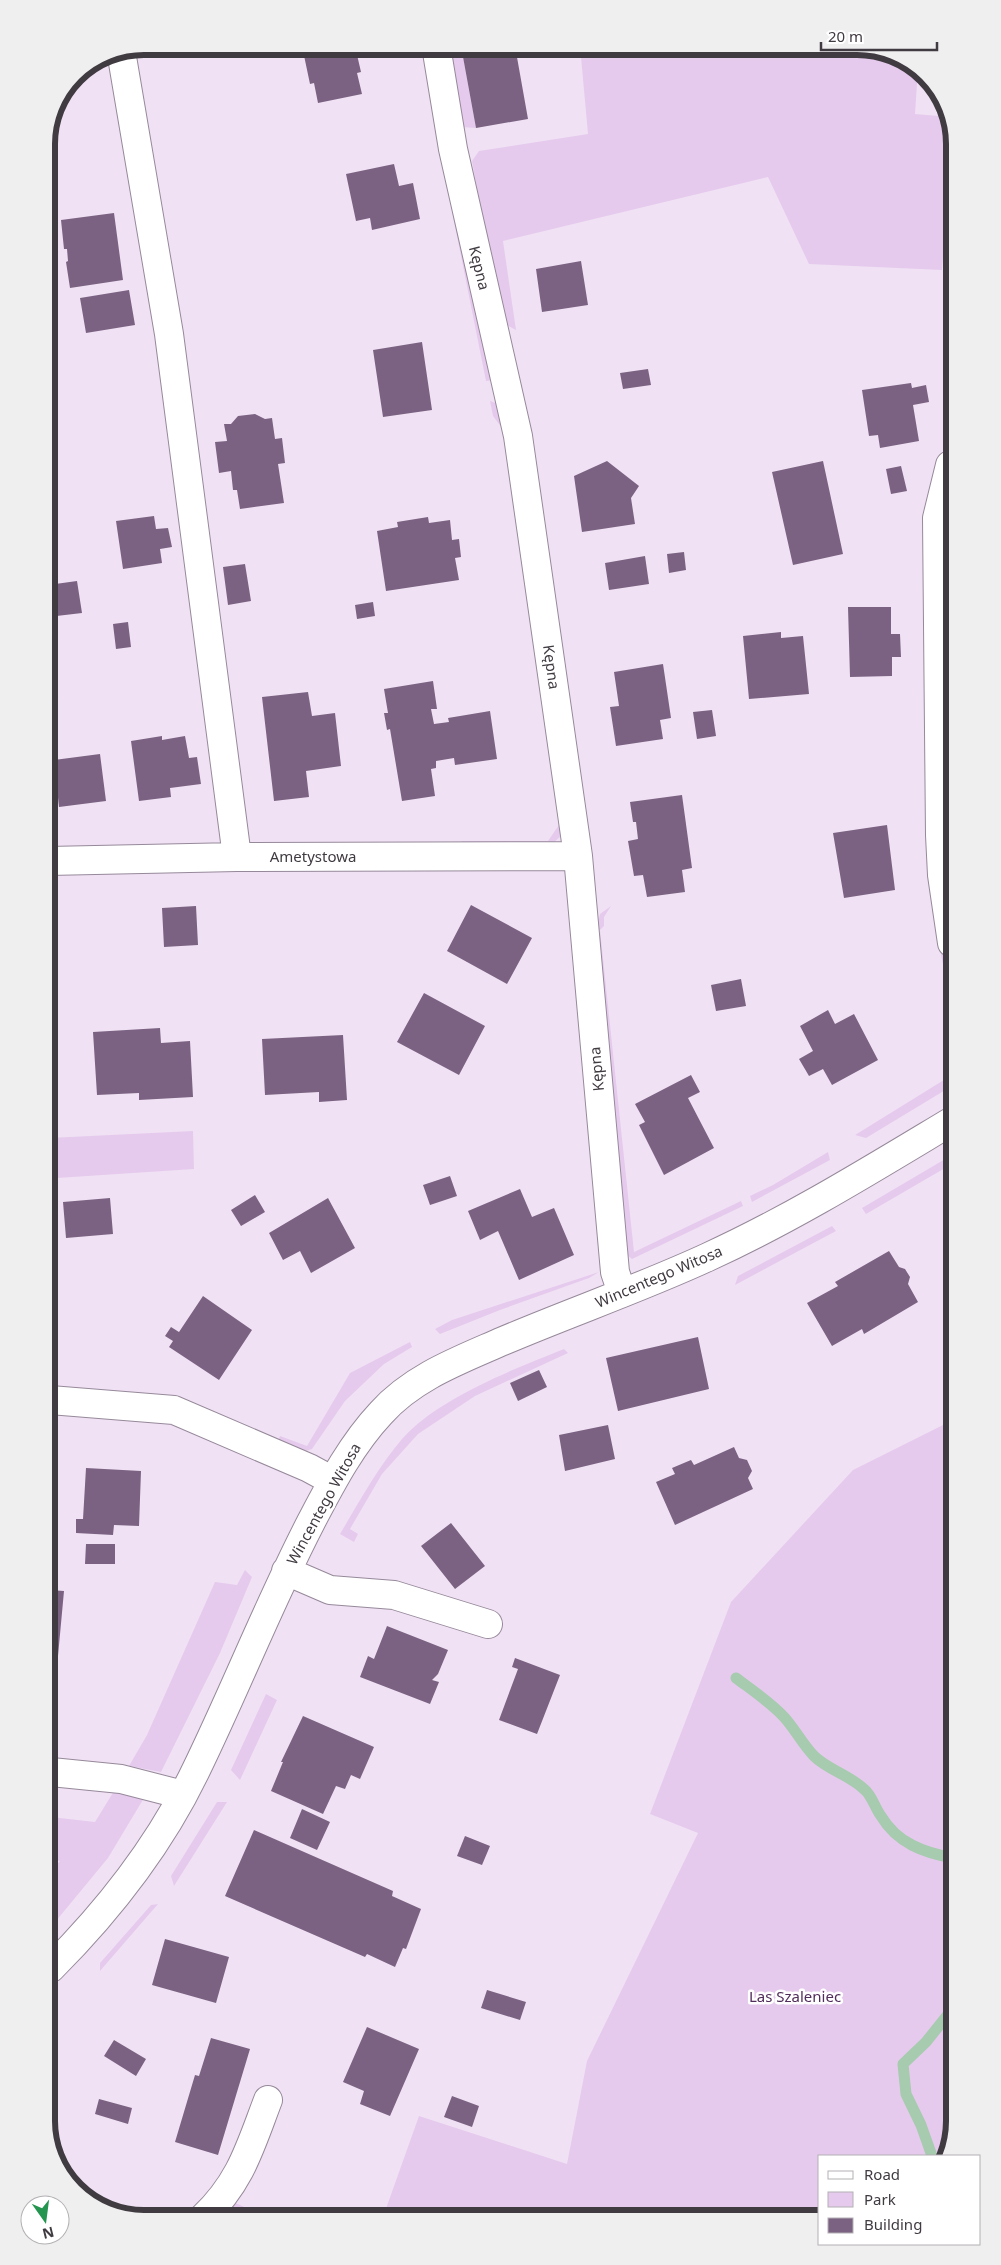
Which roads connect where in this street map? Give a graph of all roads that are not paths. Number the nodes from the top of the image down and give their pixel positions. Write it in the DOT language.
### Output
graph roads {
  1 [pos="438,55"];
  2 [pos="122,58"];
  3 [pos="946,488"];
  4 [pos="578,856"];
  5 [pos="237,857"];
  6 [pos="55,861"];
  7 [pos="946,904"];
  8 [pos="946,1125"];
  9 [pos="622,1293"];
  10 [pos="55,1400"];
  11 [pos="332,1482"];
  12 [pos="286,1571"];
  13 [pos="488,1624"];
  14 [pos="55,1772"];
  15 [pos="183,1795"];
  16 [pos="55,1964"];
  17 [pos="268,2100"];
  18 [pos="212,2210"];
  1 -- 4 [label="street, Kępna"];
  2 -- 5 [label="street"];
  3 -- 7 [label="street"];
  4 -- 5 [label="street, Ametystowa"];
  4 -- 9 [label="street, Kępna"];
  5 -- 6 [label="street, Ametystowa"];
  8 -- 9 [label="street, Wincentego Witosa"];
  9 -- 11 [label="street, Wincentego Witosa"];
  10 -- 11 [label="street"];
  11 -- 12 [label="street, Wincentego Witosa"];
  12 -- 13 [label="street"];
  12 -- 15 [label="street, Wincentego Witosa"];
  14 -- 15 [label="street"];
  15 -- 16 [label="street, Wincentego Witosa"];
  17 -- 18 [label="street"];
}
